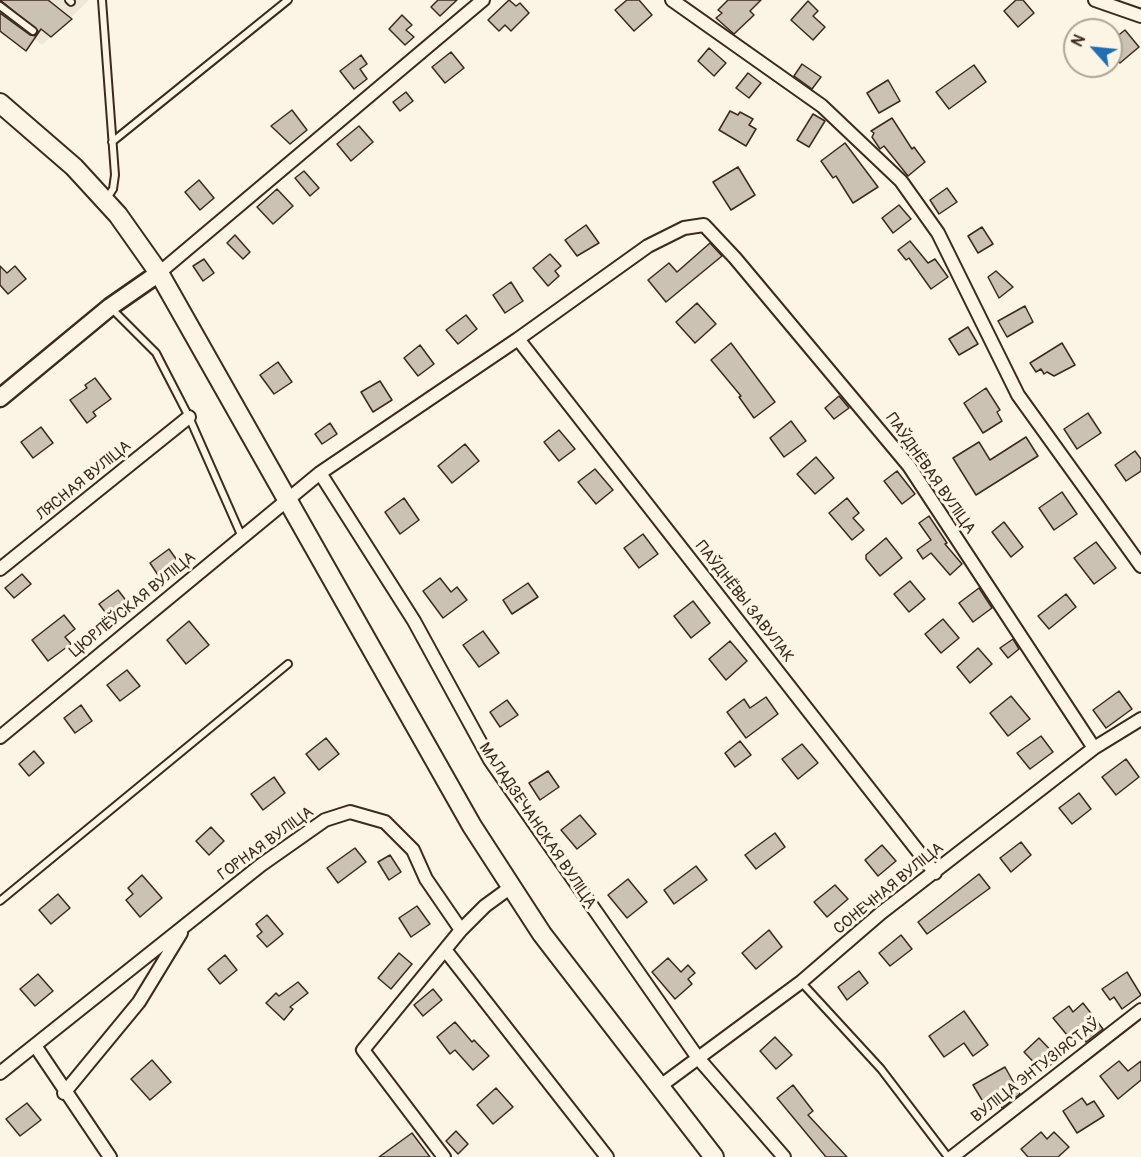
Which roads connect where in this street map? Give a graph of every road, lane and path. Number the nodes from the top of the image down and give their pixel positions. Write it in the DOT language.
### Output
graph roads {
  1 [pos="102,0"];
  2 [pos="288,0"];
  3 [pos="483,0"];
  4 [pos="672,0"];
  5 [pos="1095,0"];
  6 [pos="0,6"];
  7 [pos="1141,16"];
  8 [pos="33,31"];
  9 [pos="0,103"];
  10 [pos="112,142"];
  11 [pos="105,201"];
  12 [pos="684,228"];
  13 [pos="159,273"];
  14 [pos="110,308"];
  15 [pos="518,339"];
  16 [pos="0,398"];
  17 [pos="189,417"];
  18 [pos="320,473"];
  19 [pos="286,499"];
  20 [pos="242,537"];
  21 [pos="1141,566"];
  22 [pos="0,569"];
  23 [pos="288,664"];
  24 [pos="1141,719"];
  25 [pos="0,737"];
  26 [pos="1094,748"];
  27 [pos="935,873"];
  28 [pos="512,887"];
  29 [pos="0,900"];
  30 [pos="184,926"];
  31 [pos="461,930"];
  32 [pos="446,951"];
  33 [pos="801,982"];
  34 [pos="1141,1010"];
  35 [pos="36,1047"];
  36 [pos="698,1058"];
  37 [pos="0,1073"];
  38 [pos="659,1087"];
  39 [pos="64,1092"];
  40 [pos="110,1157"];
  41 [pos="444,1157"];
  42 [pos="607,1157"];
  43 [pos="714,1157"];
  44 [pos="784,1157"];
  45 [pos="950,1157"];
  1 -- 10 [label="lane"];
  2 -- 10 [label="lane"];
  3 -- 13 [label="street"];
  4 -- 21 [label="street"];
  5 -- 7 [label="street"];
  6 -- 8 [label="lane"];
  9 -- 11 [label="main road"];
  10 -- 11 [label="lane"];
  11 -- 13 [label="main road"];
  12 -- 15 [label="street, ЦЮРЛЁЎСКАЯ ВУЛІЦА"];
  12 -- 26 [label="street, ПАЎДНЁВАЯ ВУЛІЦА"];
  13 -- 14 [label="street"];
  13 -- 19 [label="main road"];
  14 -- 16 [label="street"];
  14 -- 17 [label="lane"];
  15 -- 18 [label="street, ЦЮРЛЁЎСКАЯ ВУЛІЦА"];
  15 -- 27 [label="street, ПАЎДНЁВЫ ЗАВУЛАК"];
  17 -- 20 [label="lane"];
  17 -- 22 [label="street, ЛЯСНАЯ ВУЛІЦА"];
  18 -- 19 [label="street, ЦЮРЛЁЎСКАЯ ВУЛІЦА"];
  18 -- 36 [label="street, МАЛАДЗЕЧАНСКАЯ ВУЛІЦА"];
  19 -- 20 [label="street, ЦЮРЛЁЎСКАЯ ВУЛІЦА"];
  19 -- 28 [label="main road"];
  20 -- 25 [label="street, ЦЮРЛЁЎСКАЯ ВУЛІЦА"];
  23 -- 29 [label="lane"];
  24 -- 26 [label="street, СОНЕЧНАЯ ВУЛІЦА"];
  26 -- 27 [label="street, СОНЕЧНАЯ ВУЛІЦА"];
  27 -- 33 [label="street, СОНЕЧНАЯ ВУЛІЦА"];
  28 -- 31 [label="street"];
  28 -- 38 [label="main road"];
  30 -- 31 [label="street, ГОРНАЯ ВУЛІЦА"];
  30 -- 35 [label="street, ГОРНАЯ ВУЛІЦА"];
  30 -- 39 [label="street, ГОРНАЯ ВУЛІЦА"];
  31 -- 32 [label="street"];
  32 -- 41 [label="street"];
  32 -- 42 [label="street"];
  33 -- 36 [label="street, СОНЕЧНАЯ ВУЛІЦА"];
  33 -- 45 [label="lane"];
  34 -- 45 [label="street, ВУЛІЦА ЭНТУЗІЯСТАЎ"];
  35 -- 37 [label="street, ГОРНАЯ ВУЛІЦА"];
  35 -- 39 [label="street"];
  36 -- 38 [label="street, СОНЕЧНАЯ ВУЛІЦА"];
  36 -- 44 [label="street, МАЛАДЗЕЧАНСКАЯ ВУЛІЦА"];
  38 -- 43 [label="main road"];
  39 -- 40 [label="street"];
}
